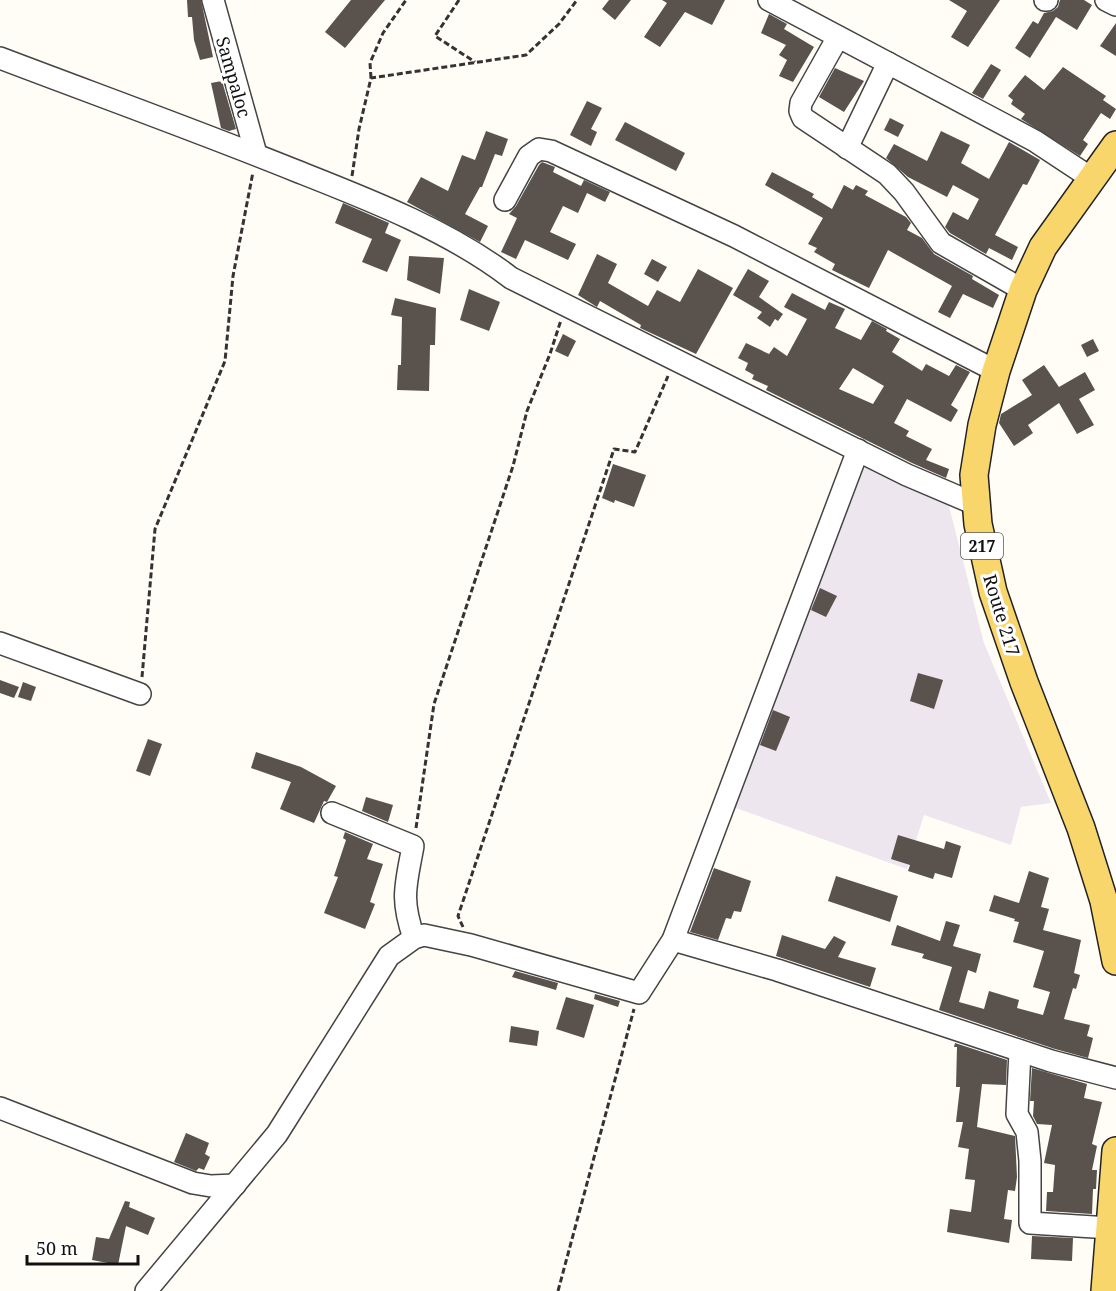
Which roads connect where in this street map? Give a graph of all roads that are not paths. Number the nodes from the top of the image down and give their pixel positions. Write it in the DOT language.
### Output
graph roads {
  1 [pos="213,0"];
  2 [pos="769,0"];
  3 [pos="1106,0"];
  4 [pos="1116,5"];
  5 [pos="838,37"];
  6 [pos="0,58"];
  7 [pos="888,63"];
  8 [pos="1116,145"];
  9 [pos="848,148"];
  10 [pos="256,154"];
  11 [pos="1091,178"];
  12 [pos="505,200"];
  13 [pos="1023,290"];
  14 [pos="996,372"];
  15 [pos="858,450"];
  16 [pos="975,504"];
  17 [pos="0,643"];
  18 [pos="140,694"];
  19 [pos="332,813"];
  20 [pos="414,938"];
  21 [pos="673,940"];
  22 [pos="1116,961"];
  23 [pos="1020,1051"];
  24 [pos="1116,1078"];
  25 [pos="0,1108"];
  26 [pos="1116,1151"];
  27 [pos="235,1185"];
  28 [pos="1110,1228"];
  29 [pos="146,1291"];
  30 [pos="1105,1291"];
  1 -- 10 [label="street, Sampaloc"];
  2 -- 5 [label="street"];
  3 -- 4 [label="street"];
  5 -- 7 [label="street"];
  5 -- 9 [label="street"];
  6 -- 10 [label="street"];
  7 -- 9 [label="street"];
  7 -- 11 [label="street"];
  8 -- 11 [label="main road, Route 217 / 217"];
  9 -- 13 [label="street"];
  10 -- 15 [label="street"];
  11 -- 13 [label="main road, Route 217 / 217"];
  12 -- 14 [label="street"];
  13 -- 14 [label="main road, Route 217 / 217"];
  14 -- 16 [label="main road, Route 217 / 217"];
  15 -- 16 [label="street"];
  15 -- 21 [label="street"];
  16 -- 22 [label="main road, Route 217 / 217"];
  17 -- 18 [label="street"];
  19 -- 20 [label="street"];
  20 -- 21 [label="street"];
  20 -- 27 [label="street"];
  21 -- 23 [label="street"];
  23 -- 24 [label="street"];
  23 -- 28 [label="street"];
  25 -- 27 [label="street"];
  26 -- 28 [label="main road"];
  27 -- 29 [label="street"];
  28 -- 30 [label="main road"];
}
